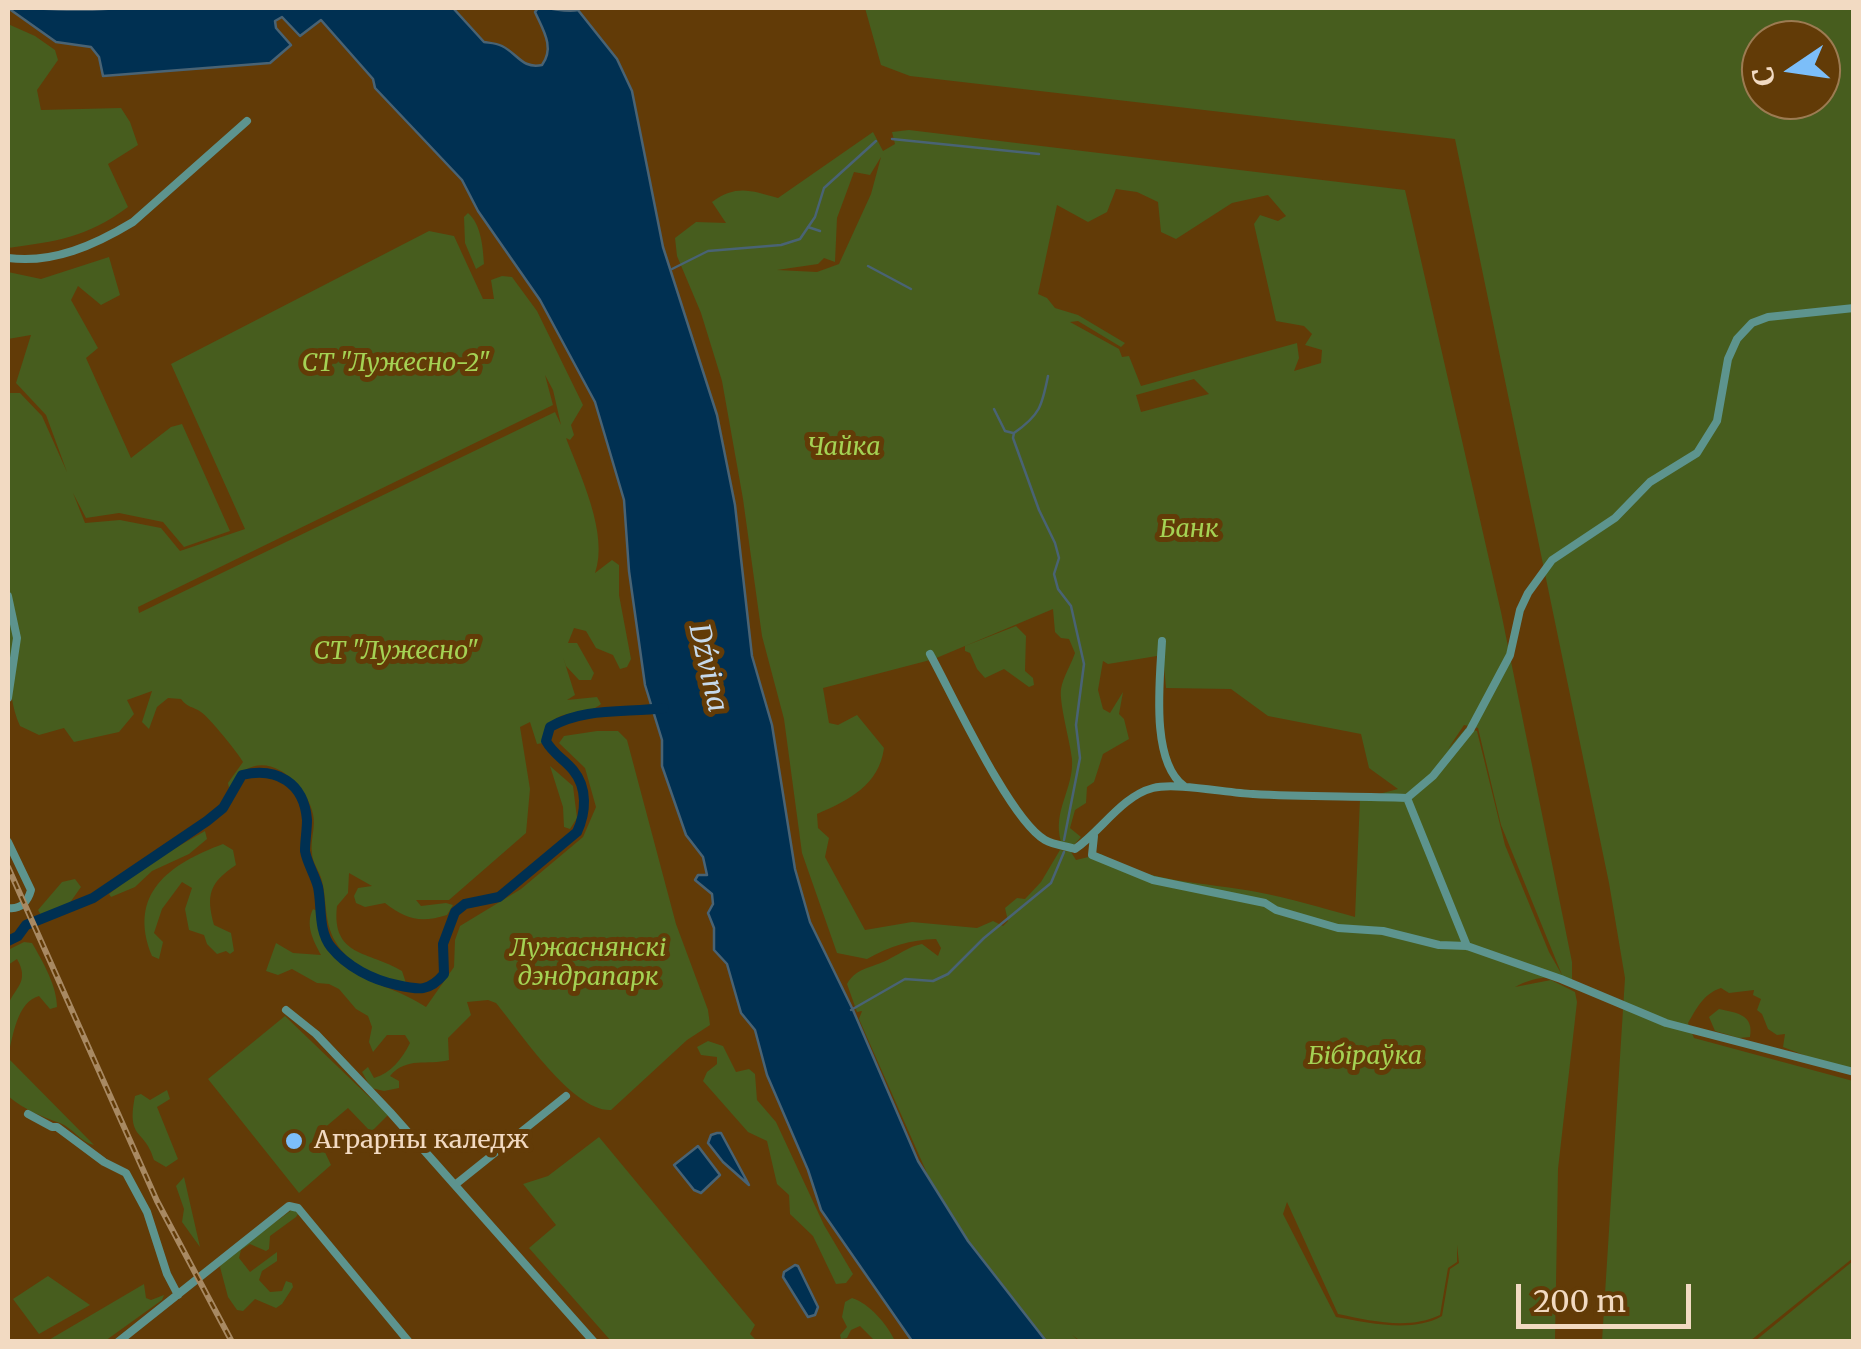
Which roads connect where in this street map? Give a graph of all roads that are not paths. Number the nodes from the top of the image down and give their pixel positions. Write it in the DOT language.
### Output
graph roads {
  1 [pos="247,121"];
  2 [pos="8,258"];
  3 [pos="1854,308"];
  4 [pos="8,596"];
  5 [pos="1162,640"];
  6 [pos="930,654"];
  7 [pos="8,698"];
  8 [pos="1188,789"];
  9 [pos="1407,798"];
  10 [pos="1094,836"];
  11 [pos="8,842"];
  12 [pos="1075,849"];
  13 [pos="1092,856"];
  14 [pos="8,908"];
  15 [pos="1467,946"];
  16 [pos="286,1010"];
  17 [pos="1854,1072"];
  18 [pos="566,1096"];
  19 [pos="28,1114"];
  20 [pos="456,1184"];
  21 [pos="178,1294"];
  22 [pos="118,1342"];
  23 [pos="409,1342"];
  24 [pos="594,1342"];
  1 -- 2 [label="street"];
  3 -- 9 [label="street"];
  4 -- 7 [label="street"];
  5 -- 8 [label="street"];
  6 -- 12 [label="street"];
  8 -- 9 [label="street"];
  8 -- 10 [label="street"];
  9 -- 15 [label="street"];
  10 -- 12 [label="street"];
  10 -- 13 [label="street"];
  11 -- 14 [label="street"];
  12 -- 13 [label="street"];
  13 -- 15 [label="street"];
  15 -- 17 [label="street"];
  16 -- 20 [label="street"];
  18 -- 20 [label="street"];
  19 -- 21 [label="street"];
  20 -- 24 [label="street"];
  21 -- 22 [label="street"];
  21 -- 23 [label="street"];
}
